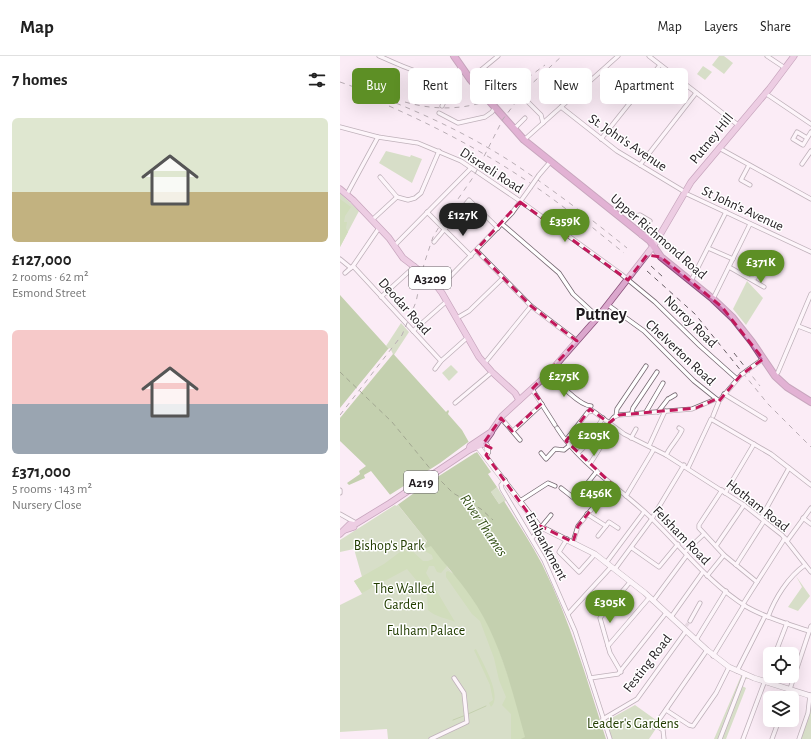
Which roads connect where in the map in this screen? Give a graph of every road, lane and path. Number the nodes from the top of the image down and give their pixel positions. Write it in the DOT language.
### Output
graph roads {
  1 [pos="379,56"];
  2 [pos="454,56"];
  3 [pos="498,56"];
  4 [pos="610,56"];
  5 [pos="618,56"];
  6 [pos="649,56"];
  7 [pos="767,56"];
  8 [pos="794,56"];
  9 [pos="614,59"];
  10 [pos="660,65"];
  11 [pos="409,68"];
  12 [pos="462,68"];
  13 [pos="483,68"];
  14 [pos="784,68"];
  15 [pos="470,79"];
  16 [pos="696,93"];
  17 [pos="765,93"];
  18 [pos="489,104"];
  19 [pos="530,104"];
  20 [pos="561,107"];
  21 [pos="493,110"];
  22 [pos="439,113"];
  23 [pos="526,118"];
  24 [pos="543,122"];
  25 [pos="811,124"];
  26 [pos="738,125"];
  27 [pos="340,127"];
  28 [pos="514,129"];
  29 [pos="811,132"];
  30 [pos="378,137"];
  31 [pos="807,138"];
  32 [pos="601,139"];
  33 [pos="524,140"];
  34 [pos="802,145"];
  35 [pos="719,148"];
  36 [pos="811,150"];
  37 [pos="439,151"];
  38 [pos="550,160"];
  39 [pos="802,164"];
  40 [pos="640,165"];
  41 [pos="749,165"];
  42 [pos="471,168"];
  43 [pos="380,177"];
  44 [pos="750,185"];
  45 [pos="340,189"];
  46 [pos="686,193"];
  47 [pos="347,194"];
  48 [pos="397,198"];
  49 [pos="811,199"];
  50 [pos="520,202"];
  51 [pos="427,212"];
  52 [pos="726,212"];
  53 [pos="372,220"];
  54 [pos="632,220"];
  55 [pos="650,221"];
  56 [pos="502,224"];
  57 [pos="750,224"];
  58 [pos="379,228"];
  59 [pos="498,228"];
  60 [pos="444,230"];
  61 [pos="642,235"];
  62 [pos="660,237"];
  63 [pos="434,242"];
  64 [pos="394,246"];
  65 [pos="654,246"];
  66 [pos="708,248"];
  67 [pos="476,250"];
  68 [pos="811,252"];
  69 [pos="647,255"];
  70 [pos="471,256"];
  71 [pos="661,257"];
  72 [pos="340,259"];
  73 [pos="733,259"];
  74 [pos="415,266"];
  75 [pos="352,267"];
  76 [pos="729,267"];
  77 [pos="759,270"];
  78 [pos="345,273"];
  79 [pos="503,278"];
  80 [pos="751,278"];
  81 [pos="627,280"];
  82 [pos="692,281"];
  83 [pos="764,287"];
  84 [pos="439,288"];
  85 [pos="811,294"];
  86 [pos="381,297"];
  87 [pos="713,299"];
  88 [pos="447,301"];
  89 [pos="608,305"];
  90 [pos="531,306"];
  91 [pos="598,317"];
  92 [pos="457,318"];
  93 [pos="798,326"];
  94 [pos="413,331"];
  95 [pos="811,331"];
  96 [pos="468,337"];
  97 [pos="577,341"];
  98 [pos="763,359"];
  99 [pos="441,361"];
  100 [pos="484,364"];
  101 [pos="646,366"];
  102 [pos="435,369"];
  103 [pos="492,372"];
  104 [pos="549,372"];
  105 [pos="657,372"];
  106 [pos="774,376"];
  107 [pos="737,379"];
  108 [pos="663,383"];
  109 [pos="532,389"];
  110 [pos="511,390"];
  111 [pos="724,394"];
  112 [pos="675,395"];
  113 [pos="519,400"];
  114 [pos="717,400"];
  115 [pos="811,402"];
  116 [pos="455,403"];
  117 [pos="542,404"];
  118 [pos="591,406"];
  119 [pos="511,407"];
  120 [pos="632,412"];
  121 [pos="647,412"];
  122 [pos="658,412"];
  123 [pos="665,412"];
  124 [pos="616,416"];
  125 [pos="712,417"];
  126 [pos="501,418"];
  127 [pos="603,418"];
  128 [pos="765,419"];
  129 [pos="609,423"];
  130 [pos="613,427"];
  131 [pos="679,428"];
  132 [pos="636,429"];
  133 [pos="513,431"];
  134 [pos="631,438"];
  135 [pos="520,440"];
  136 [pos="566,440"];
  137 [pos="478,444"];
  138 [pos="754,444"];
  139 [pos="570,445"];
  140 [pos="649,446"];
  141 [pos="654,449"];
  142 [pos="541,453"];
  143 [pos="578,453"];
  144 [pos="666,455"];
  145 [pos="590,464"];
  146 [pos="684,465"];
  147 [pos="688,468"];
  148 [pos="789,468"];
  149 [pos="597,471"];
  150 [pos="505,480"];
  151 [pos="612,484"];
  152 [pos="811,485"];
  153 [pos="555,486"];
  154 [pos="561,488"];
  155 [pos="724,491"];
  156 [pos="626,496"];
  157 [pos="520,501"];
  158 [pos="744,505"];
  159 [pos="811,508"];
  160 [pos="644,512"];
  161 [pos="340,514"];
  162 [pos="587,514"];
  163 [pos="551,515"];
  164 [pos="652,518"];
  165 [pos="804,518"];
  166 [pos="605,519"];
  167 [pos="763,520"];
  168 [pos="609,522"];
  169 [pos="355,524"];
  170 [pos="811,524"];
  171 [pos="606,526"];
  172 [pos="541,527"];
  173 [pos="618,528"];
  174 [pos="340,534"];
  175 [pos="704,534"];
  176 [pos="598,536"];
  177 [pos="532,538"];
  178 [pos="567,539"];
  179 [pos="786,539"];
  180 [pos="573,542"];
  181 [pos="678,544"];
  182 [pos="716,546"];
  183 [pos="632,548"];
  184 [pos="686,553"];
  185 [pos="595,554"];
  186 [pos="724,555"];
  187 [pos="606,563"];
  188 [pos="736,565"];
  189 [pos="805,565"];
  190 [pos="613,568"];
  191 [pos="703,572"];
  192 [pos="811,572"];
  193 [pos="707,576"];
  194 [pos="630,582"];
  195 [pos="757,582"];
  196 [pos="726,591"];
  197 [pos="651,600"];
  198 [pos="700,603"];
  199 [pos="744,604"];
  200 [pos="666,613"];
  201 [pos="568,614"];
  202 [pos="766,616"];
  203 [pos="671,617"];
  204 [pos="690,621"];
  205 [pos="787,624"];
  206 [pos="811,626"];
  207 [pos="685,628"];
  208 [pos="809,631"];
  209 [pos="696,640"];
  210 [pos="608,646"];
  211 [pos="778,647"];
  212 [pos="707,650"];
  213 [pos="713,656"];
  214 [pos="729,667"];
  215 [pos="737,671"];
  216 [pos="621,672"];
  217 [pos="746,674"];
  218 [pos="454,678"];
  219 [pos="590,678"];
  220 [pos="763,680"];
  221 [pos="764,683"];
  222 [pos="772,683"];
  223 [pos="790,688"];
  224 [pos="789,691"];
  225 [pos="810,696"];
  226 [pos="666,710"];
  227 [pos="604,719"];
  228 [pos="776,727"];
  229 [pos="431,739"];
  230 [pos="610,739"];
  231 [pos="664,739"];
  232 [pos="720,739"];
  233 [pos="743,739"];
  234 [pos="772,739"];
  235 [pos="799,739"];
  1 -- 11 [label="street"];
  2 -- 12 [label="highway, Upper Richmond Road"];
  3 -- 13 [label="street"];
  4 -- 9 [label="street"];
  5 -- 9 [label="street"];
  6 -- 10 [label="street"];
  7 -- 14 [label="street"];
  8 -- 14 [label="main road, Putney Hill"];
  9 -- 20 [label="street"];
  10 -- 16 [label="street"];
  10 -- 32 [label="street"];
  12 -- 15 [label="highway, Upper Richmond Road"];
  14 -- 17 [label="main road, Putney Hill"];
  16 -- 26 [label="street"];
  16 -- 40 [label="street"];
  17 -- 25 [label="street"];
  17 -- 26 [label="main road, Putney Hill"];
  18 -- 21 [label="highway, Upper Richmond Road"];
  19 -- 24 [label="street"];
  20 -- 24 [label="street"];
  20 -- 32 [label="street, St. John's Avenue"];
  21 -- 22 [label="street"];
  21 -- 28 [label="highway, Upper Richmond Road"];
  23 -- 28 [label="street"];
  24 -- 33 [label="street"];
  26 -- 35 [label="main road, Putney Hill"];
  27 -- 30 [label="street, Disraeli Road"];
  28 -- 33 [label="highway, Upper Richmond Road"];
  29 -- 31 [label="street"];
  30 -- 37 [label="street, Disraeli Road"];
  30 -- 47 [label="street"];
  31 -- 34 [label="street"];
  31 -- 34 [label="street"];
  32 -- 40 [label="street, St. John's Avenue"];
  33 -- 38 [label="highway, Upper Richmond Road"];
  34 -- 36 [label="street"];
  35 -- 41 [label="street"];
  35 -- 46 [label="main road, Putney Hill"];
  36 -- 39 [label="street"];
  37 -- 42 [label="street, Disraeli Road"];
  37 -- 48 [label="street"];
  38 -- 50 [label="street, bridge"];
  38 -- 54 [label="highway, Upper Richmond Road"];
  40 -- 46 [label="street, St. John's Avenue"];
  41 -- 44 [label="street"];
  41 -- 49 [label="street"];
  42 -- 50 [label="street, Disraeli Road"];
  42 -- 51 [label="street"];
  43 -- 48 [label="street"];
  45 -- 47 [label="main road, A3209"];
  46 -- 52 [label="street, St John's Avenue"];
  46 -- 62 [label="main road, Putney Hill"];
  47 -- 53 [label="main road, A3209"];
  48 -- 53 [label="street"];
  50 -- 56 [label="street"];
  50 -- 81 [label="street, Disraeli Road"];
  51 -- 60 [label="street"];
  51 -- 64 [label="street"];
  52 -- 57 [label="street, St John's Avenue"];
  52 -- 66 [label="street"];
  53 -- 58 [label="main road, A3209"];
  54 -- 55 [label="street"];
  54 -- 61 [label="highway, Upper Richmond Road"];
  56 -- 59 [label="street"];
  56 -- 91 [label="street"];
  57 -- 68 [label="street, St John's Avenue"];
  57 -- 73 [label="street"];
  58 -- 64 [label="main road, A3209"];
  58 -- 75 [label="street"];
  59 -- 60 [label="street"];
  59 -- 67 [label="street"];
  60 -- 63 [label="street"];
  60 -- 70 [label="street"];
  61 -- 62 [label="main road"];
  61 -- 65 [label="highway, Upper Richmond Road"];
  62 -- 65 [label="main road, Putney Hill"];
  64 -- 74 [label="main road, A3209"];
  65 -- 69 [label="main road, Putney Hill"];
  65 -- 71 [label="highway, Upper Richmond Road"];
  66 -- 73 [label="street"];
  66 -- 82 [label="street"];
  67 -- 70 [label="street"];
  67 -- 79 [label="street"];
  69 -- 71 [label="main road"];
  69 -- 81 [label="main road, Putney Hill"];
  70 -- 84 [label="street"];
  71 -- 82 [label="highway, Upper Richmond Road"];
  72 -- 75 [label="street, Deodar Road"];
  73 -- 76 [label="street"];
  74 -- 84 [label="main road, A3209"];
  74 -- 86 [label="street"];
  75 -- 78 [label="street"];
  75 -- 86 [label="street, Deodar Road"];
  76 -- 80 [label="street"];
  76 -- 87 [label="street"];
  77 -- 80 [label="street"];
  79 -- 90 [label="street"];
  79 -- 92 [label="street"];
  80 -- 83 [label="street"];
  81 -- 89 [label="main road, Putney Hill"];
  81 -- 107 [label="street, Norroy Road"];
  82 -- 87 [label="highway, Upper Richmond Road"];
  84 -- 88 [label="main road, A3209"];
  85 -- 93 [label="street"];
  86 -- 94 [label="street, Deodar Road"];
  87 -- 98 [label="highway, Upper Richmond Road"];
  88 -- 92 [label="main road, A3209"];
  88 -- 94 [label="street"];
  89 -- 91 [label="main road, Putney Hill"];
  89 -- 114 [label="street, Chelverton Road"];
  90 -- 97 [label="street"];
  90 -- 100 [label="street"];
  91 -- 97 [label="main road, Putney Hill"];
  92 -- 96 [label="main road, A3209"];
  93 -- 95 [label="street"];
  93 -- 106 [label="street"];
  94 -- 99 [label="street, Deodar Road"];
  96 -- 99 [label="street"];
  96 -- 100 [label="main road, A3209"];
  97 -- 104 [label="main road, Putney Hill"];
  98 -- 106 [label="highway, Upper Richmond Road"];
  98 -- 107 [label="street, bridge"];
  99 -- 102 [label="street"];
  100 -- 103 [label="main road, A3209"];
  101 -- 124 [label="street"];
  103 -- 110 [label="main road, A3209"];
  103 -- 116 [label="street"];
  104 -- 109 [label="main road, Putney Hill"];
  104 -- 118 [label="street"];
  105 -- 120 [label="street"];
  106 -- 115 [label="highway, Upper Richmond Road"];
  107 -- 111 [label="street"];
  108 -- 121 [label="street"];
  109 -- 113 [label="main road, Putney Hill"];
  109 -- 117 [label="street, Felsham Road"];
  110 -- 113 [label="main road, A3209"];
  110 -- 119 [label="main road"];
  111 -- 114 [label="street"];
  111 -- 128 [label="street"];
  112 -- 122 [label="street"];
  113 -- 119 [label="main road, Putney Hill"];
  114 -- 123 [label="street"];
  114 -- 125 [label="street"];
  117 -- 133 [label="street"];
  117 -- 136 [label="street, Felsham Road"];
  119 -- 126 [label="main road, Putney Hill"];
  120 -- 121 [label="street"];
  120 -- 124 [label="street"];
  121 -- 122 [label="street"];
  122 -- 123 [label="street"];
  123 -- 140 [label="street"];
  124 -- 129 [label="street"];
  125 -- 138 [label="street"];
  125 -- 147 [label="street"];
  126 -- 133 [label="street"];
  126 -- 137 [label="main road, Putney Hill"];
  127 -- 129 [label="street, Hotham Road"];
  127 -- 136 [label="street, Hotham Road"];
  127 -- 143 [label="street"];
  129 -- 130 [label="street, Hotham Road"];
  130 -- 134 [label="street, Hotham Road"];
  130 -- 145 [label="street"];
  131 -- 144 [label="street"];
  132 -- 134 [label="street"];
  133 -- 135 [label="street"];
  134 -- 140 [label="street, Hotham Road"];
  136 -- 139 [label="street, Felsham Road"];
  137 -- 150 [label="main road"];
  137 -- 169 [label="main road, Putney Hill / A219"];
  138 -- 148 [label="street"];
  138 -- 155 [label="street"];
  139 -- 142 [label="street"];
  139 -- 143 [label="street, Felsham Road"];
  140 -- 141 [label="street, Hotham Road"];
  141 -- 144 [label="street, Hotham Road"];
  141 -- 156 [label="street"];
  143 -- 145 [label="street, Felsham Road"];
  144 -- 146 [label="street, Hotham Road"];
  145 -- 149 [label="street, Felsham Road"];
  146 -- 147 [label="street, Hotham Road"];
  146 -- 164 [label="street"];
  147 -- 155 [label="street, Hotham Road"];
  148 -- 152 [label="street"];
  148 -- 167 [label="street"];
  149 -- 151 [label="street, Felsham Road"];
  149 -- 154 [label="street"];
  150 -- 157 [label="main road"];
  150 -- 177 [label="street, Embankment"];
  151 -- 156 [label="street, Felsham Road"];
  151 -- 162 [label="street"];
  153 -- 157 [label="street"];
  155 -- 158 [label="street, Hotham Road"];
  155 -- 175 [label="street"];
  156 -- 160 [label="street, Felsham Road"];
  157 -- 172 [label="main road"];
  158 -- 167 [label="street, Hotham Road"];
  158 -- 182 [label="street"];
  159 -- 165 [label="street"];
  160 -- 164 [label="street, Felsham Road"];
  160 -- 187 [label="street"];
  161 -- 169 [label="street"];
  162 -- 171 [label="street"];
  162 -- 180 [label="street"];
  163 -- 172 [label="street"];
  164 -- 181 [label="street, Felsham Road"];
  164 -- 183 [label="street"];
  165 -- 170 [label="street"];
  165 -- 179 [label="street"];
  166 -- 168 [label="street"];
  167 -- 179 [label="street, Hotham Road"];
  167 -- 188 [label="street"];
  168 -- 171 [label="street"];
  168 -- 173 [label="street"];
  169 -- 174 [label="main road, A219"];
  171 -- 176 [label="street"];
  172 -- 177 [label="street"];
  172 -- 178 [label="main road"];
  175 -- 182 [label="street"];
  175 -- 184 [label="street"];
  177 -- 201 [label="street, Embankment"];
  178 -- 180 [label="main road"];
  178 -- 185 [label="street"];
  179 -- 189 [label="street, Hotham Road"];
  179 -- 195 [label="street"];
  180 -- 185 [label="main road"];
  181 -- 183 [label="street"];
  181 -- 184 [label="street, Felsham Road"];
  182 -- 186 [label="street"];
  183 -- 190 [label="street"];
  184 -- 191 [label="street, Felsham Road"];
  184 -- 197 [label="street"];
  185 -- 187 [label="main road"];
  186 -- 188 [label="street"];
  186 -- 193 [label="street"];
  187 -- 190 [label="main road"];
  188 -- 195 [label="street"];
  189 -- 192 [label="street, Hotham Road"];
  189 -- 202 [label="street"];
  190 -- 194 [label="main road"];
  190 -- 201 [label="street"];
  191 -- 193 [label="street, Felsham Road"];
  191 -- 203 [label="street"];
  193 -- 196 [label="street, Felsham Road"];
  194 -- 197 [label="main road"];
  194 -- 210 [label="street"];
  195 -- 199 [label="street"];
  196 -- 199 [label="street, Felsham Road"];
  196 -- 209 [label="street"];
  197 -- 200 [label="main road"];
  197 -- 210 [label="street"];
  198 -- 204 [label="street"];
  199 -- 202 [label="street, Felsham Road"];
  199 -- 213 [label="street"];
  200 -- 203 [label="main road"];
  200 -- 216 [label="street"];
  201 -- 219 [label="street, Embankment"];
  202 -- 205 [label="street, Felsham Road"];
  202 -- 215 [label="street"];
  203 -- 207 [label="main road"];
  205 -- 208 [label="street, Felsham Road"];
  205 -- 211 [label="street"];
  206 -- 208 [label="street"];
  207 -- 209 [label="main road"];
  207 -- 227 [label="street, Festing Road"];
  208 -- 223 [label="street"];
  209 -- 212 [label="main road"];
  210 -- 216 [label="street"];
  212 -- 213 [label="main road"];
  212 -- 226 [label="street"];
  213 -- 214 [label="main road"];
  214 -- 215 [label="main road"];
  214 -- 226 [label="street"];
  215 -- 217 [label="main road"];
  216 -- 219 [label="street"];
  217 -- 220 [label="main road"];
  217 -- 232 [label="street"];
  218 -- 229 [label="street"];
  219 -- 227 [label="street, Embankment"];
  221 -- 233 [label="street"];
  222 -- 223 [label="main road"];
  223 -- 224 [label="street"];
  223 -- 225 [label="main road"];
  225 -- 235 [label="street"];
  226 -- 231 [label="street"];
  227 -- 230 [label="street, Embankment"];
  228 -- 234 [label="street"];
}
